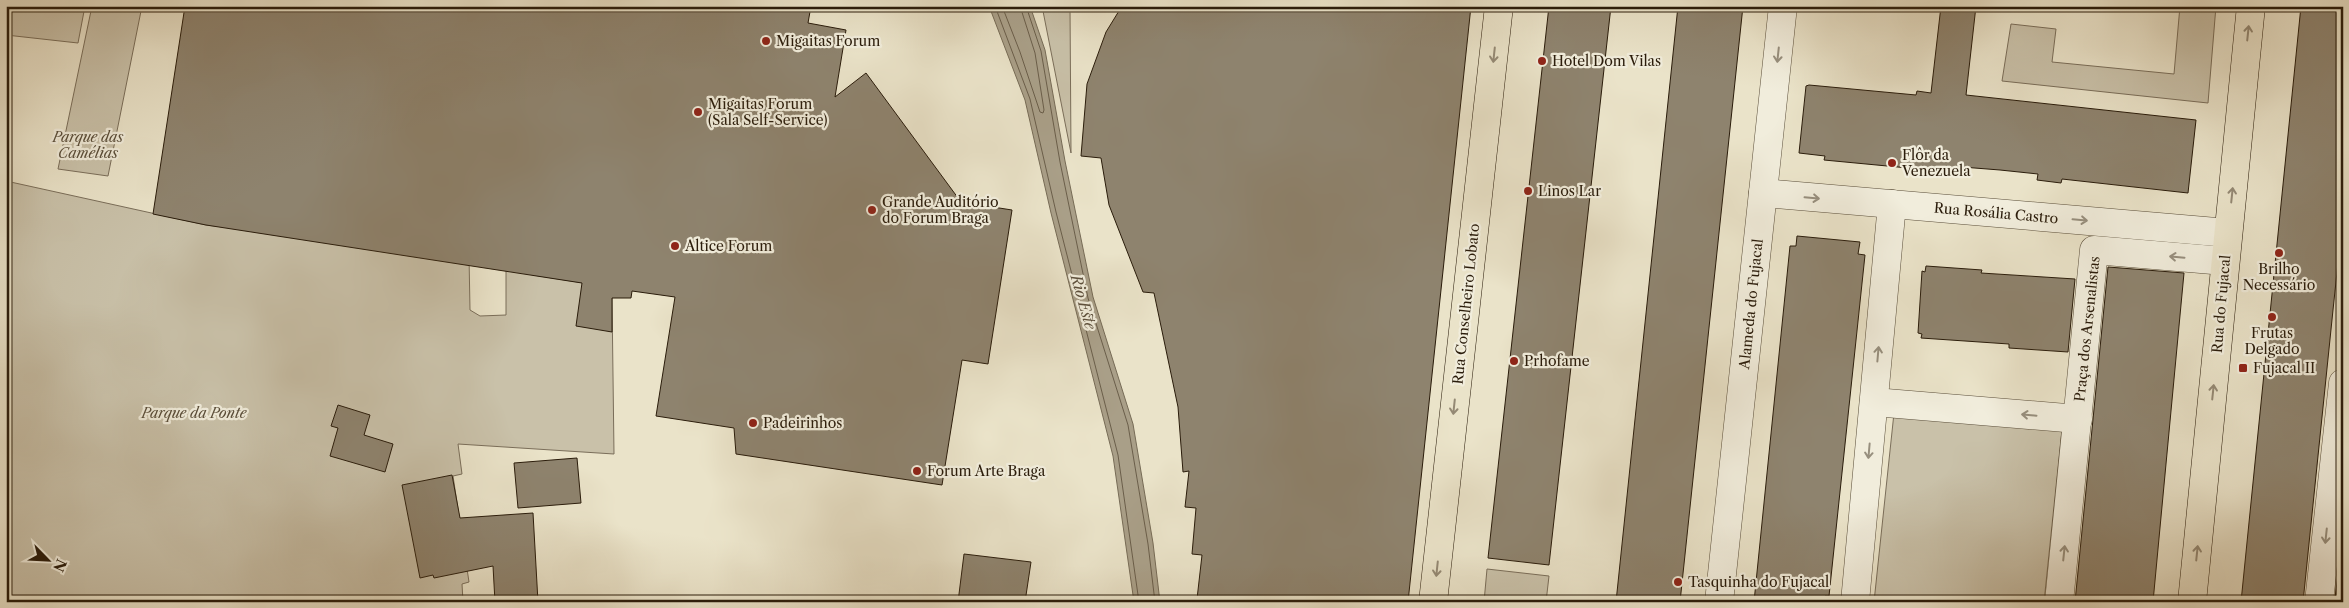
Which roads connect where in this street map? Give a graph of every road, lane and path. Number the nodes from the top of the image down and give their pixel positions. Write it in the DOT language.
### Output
graph roads {
  1 [pos="1499,6"];
  2 [pos="1783,6"];
  3 [pos="2251,6"];
  4 [pos="1763,194"];
  5 [pos="1892,204"];
  6 [pos="2228,233"];
  7 [pos="2225,261"];
  8 [pos="2343,383"];
  9 [pos="1874,402"];
  10 [pos="2078,419"];
  11 [pos="1433,602"];
  12 [pos="1719,602"];
  13 [pos="1855,602"];
  14 [pos="2060,602"];
  15 [pos="2192,602"];
  16 [pos="2319,602"];
  1 -- 11 [label="main road, Rua Conselheiro Lobato, one-way"];
  2 -- 4 [label="street, Alameda do Fujacal, one-way"];
  6 -- 3 [label="main road, Rua do Fujacal, one-way"];
  4 -- 5 [label="street, Rua Rosália Castro, one-way"];
  4 -- 12 [label="street, Alameda do Fujacal"];
  5 -- 6 [label="street, Rua Rosália Castro, one-way"];
  9 -- 5 [label="street, one-way"];
  6 -- 7 [label="main road, Rua do Fujacal"];
  7 -- 10 [label="street, Praça dos Arsenalistas, one-way"];
  15 -- 7 [label="main road, Rua do Fujacal, one-way"];
  8 -- 16 [label="street, one-way"];
  10 -- 9 [label="street, Praça dos Arsenalistas, one-way"];
  9 -- 13 [label="street, one-way"];
  14 -- 10 [label="street, Praça dos Arsenalistas, one-way"];
}
